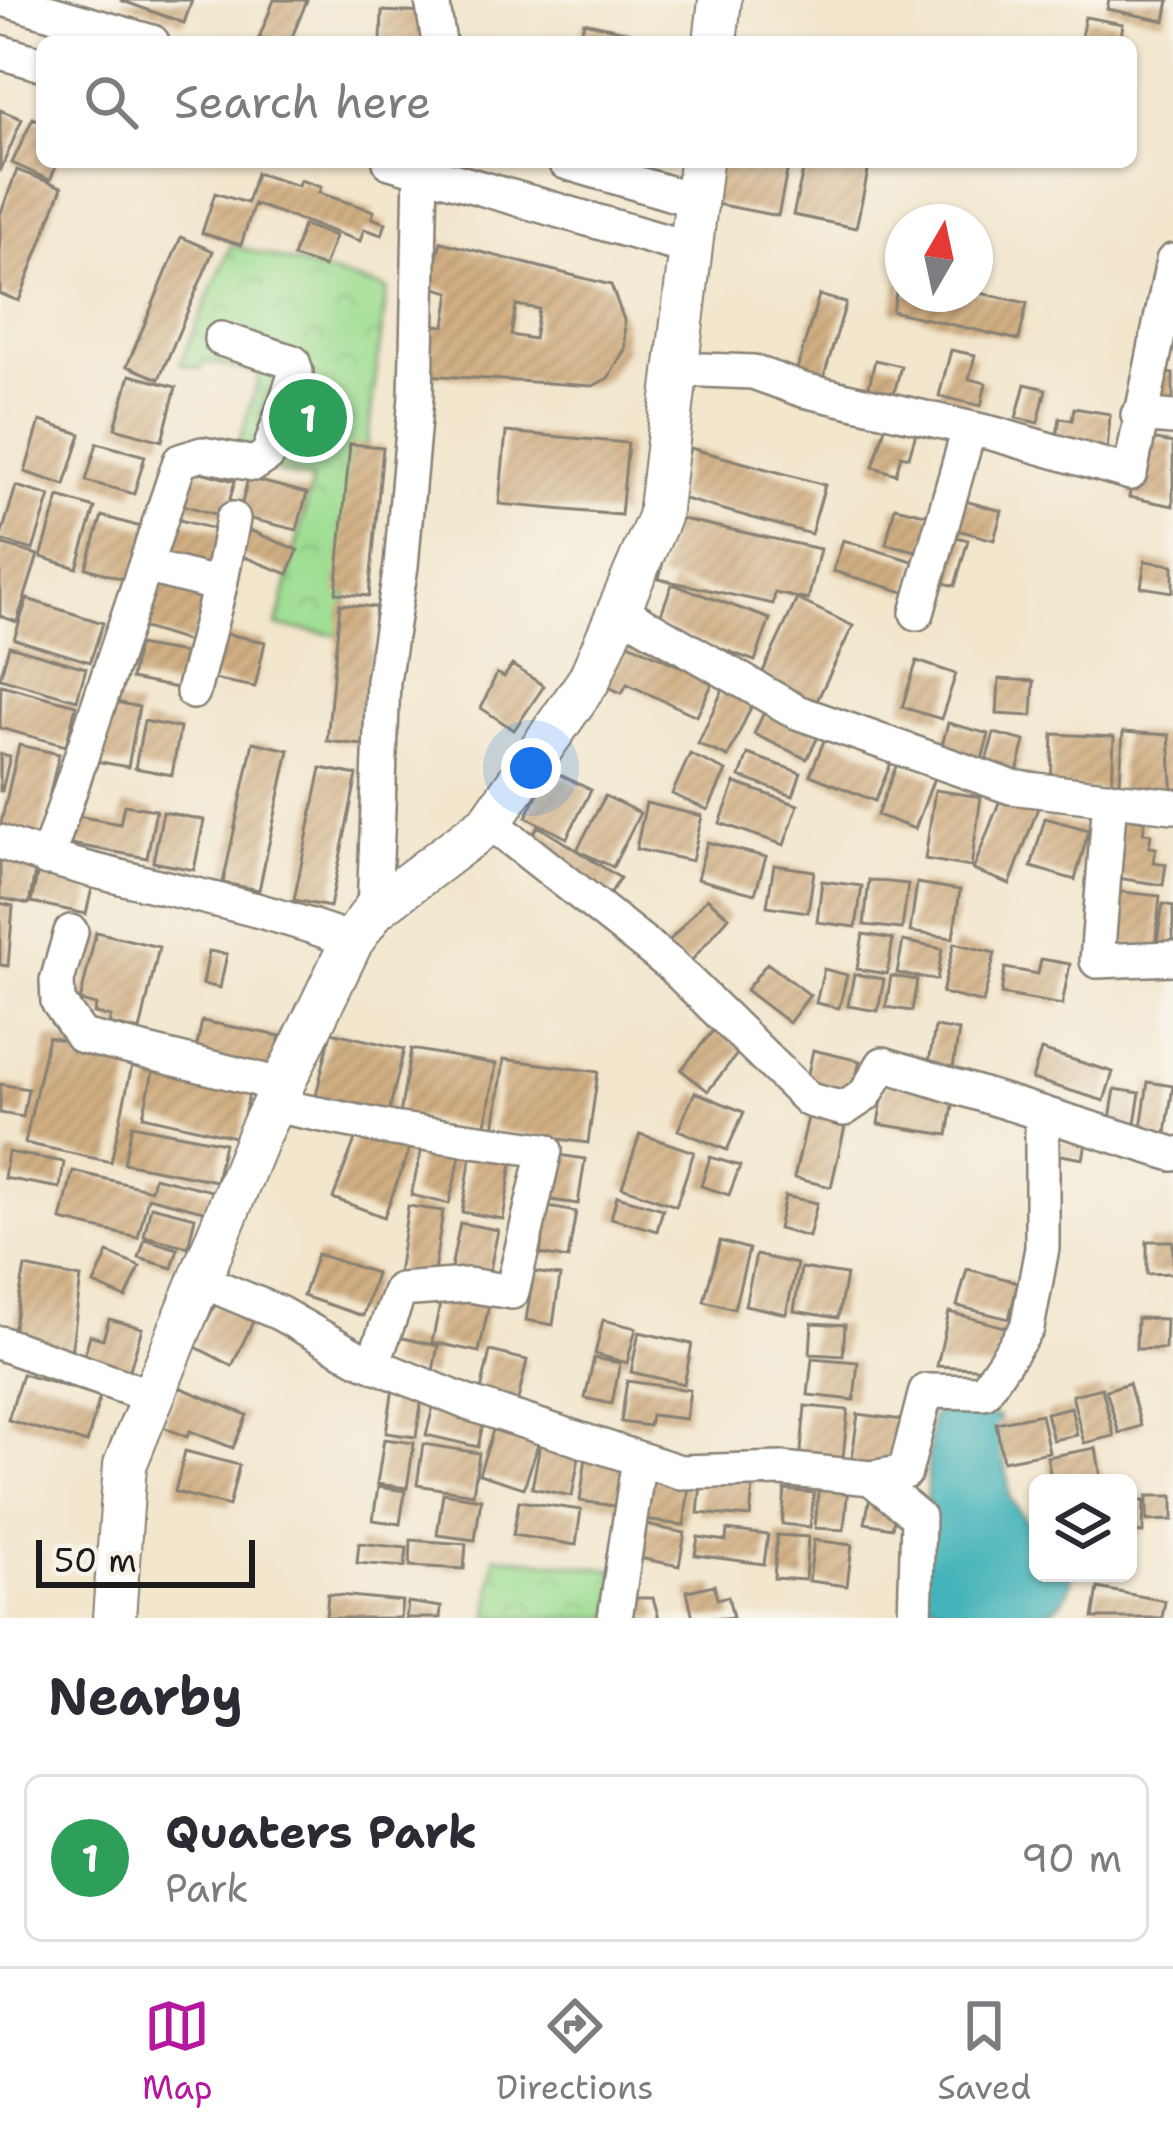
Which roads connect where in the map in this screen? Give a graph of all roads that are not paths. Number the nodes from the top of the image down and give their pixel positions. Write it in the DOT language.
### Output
graph roads {
  1 [pos="6,0"];
  2 [pos="720,0"];
  3 [pos="430,1"];
  4 [pos="131,36"];
  5 [pos="438,36"];
  6 [pos="716,36"];
  7 [pos="0,52"];
  8 [pos="36,62"];
  9 [pos="405,168"];
  10 [pos="412,168"];
  11 [pos="607,168"];
  12 [pos="699,181"];
  13 [pos="692,249"];
  14 [pos="1173,261"];
  15 [pos="221,339"];
  16 [pos="677,369"];
  17 [pos="1138,415"];
  18 [pos="1173,418"];
  19 [pos="969,429"];
  20 [pos="233,519"];
  21 [pos="148,567"];
  22 [pos="220,585"];
  23 [pos="620,610"];
  24 [pos="916,614"];
  25 [pos="193,692"];
  26 [pos="1110,798"];
  27 [pos="1173,806"];
  28 [pos="490,822"];
  29 [pos="0,842"];
  30 [pos="47,859"];
  31 [pos="363,925"];
  32 [pos="71,932"];
  33 [pos="1173,958"];
  34 [pos="277,1095"];
  35 [pos="1042,1113"];
  36 [pos="1173,1154"];
  37 [pos="200,1280"];
  38 [pos="0,1343"];
  39 [pos="373,1364"];
  40 [pos="153,1397"];
  41 [pos="639,1459"];
  42 [pos="872,1478"];
  43 [pos="114,1618"];
  44 [pos="615,1618"];
  45 [pos="915,1618"];
  1 -- 4 [label="street"];
  2 -- 6 [label="main road"];
  3 -- 5 [label="street"];
  7 -- 8 [label="street"];
  9 -- 31 [label="street"];
  10 -- 13 [label="street"];
  11 -- 12 [label="street"];
  12 -- 13 [label="main road"];
  13 -- 16 [label="main road"];
  14 -- 17 [label="street"];
  15 -- 21 [label="street"];
  16 -- 19 [label="street"];
  16 -- 23 [label="main road"];
  17 -- 18 [label="street"];
  17 -- 19 [label="street"];
  19 -- 24 [label="street"];
  20 -- 22 [label="street"];
  21 -- 22 [label="street"];
  21 -- 30 [label="street"];
  22 -- 25 [label="street"];
  23 -- 26 [label="street"];
  23 -- 28 [label="main road"];
  26 -- 27 [label="street"];
  26 -- 33 [label="street"];
  28 -- 31 [label="main road"];
  28 -- 35 [label="street"];
  29 -- 30 [label="street"];
  30 -- 31 [label="street"];
  31 -- 34 [label="main road"];
  32 -- 34 [label="street"];
  34 -- 37 [label="main road"];
  34 -- 39 [label="street"];
  35 -- 36 [label="street"];
  35 -- 42 [label="street"];
  37 -- 39 [label="street"];
  37 -- 40 [label="main road"];
  38 -- 40 [label="street"];
  39 -- 41 [label="street"];
  40 -- 43 [label="main road"];
  41 -- 42 [label="street"];
  41 -- 44 [label="street"];
  42 -- 45 [label="street"];
}
